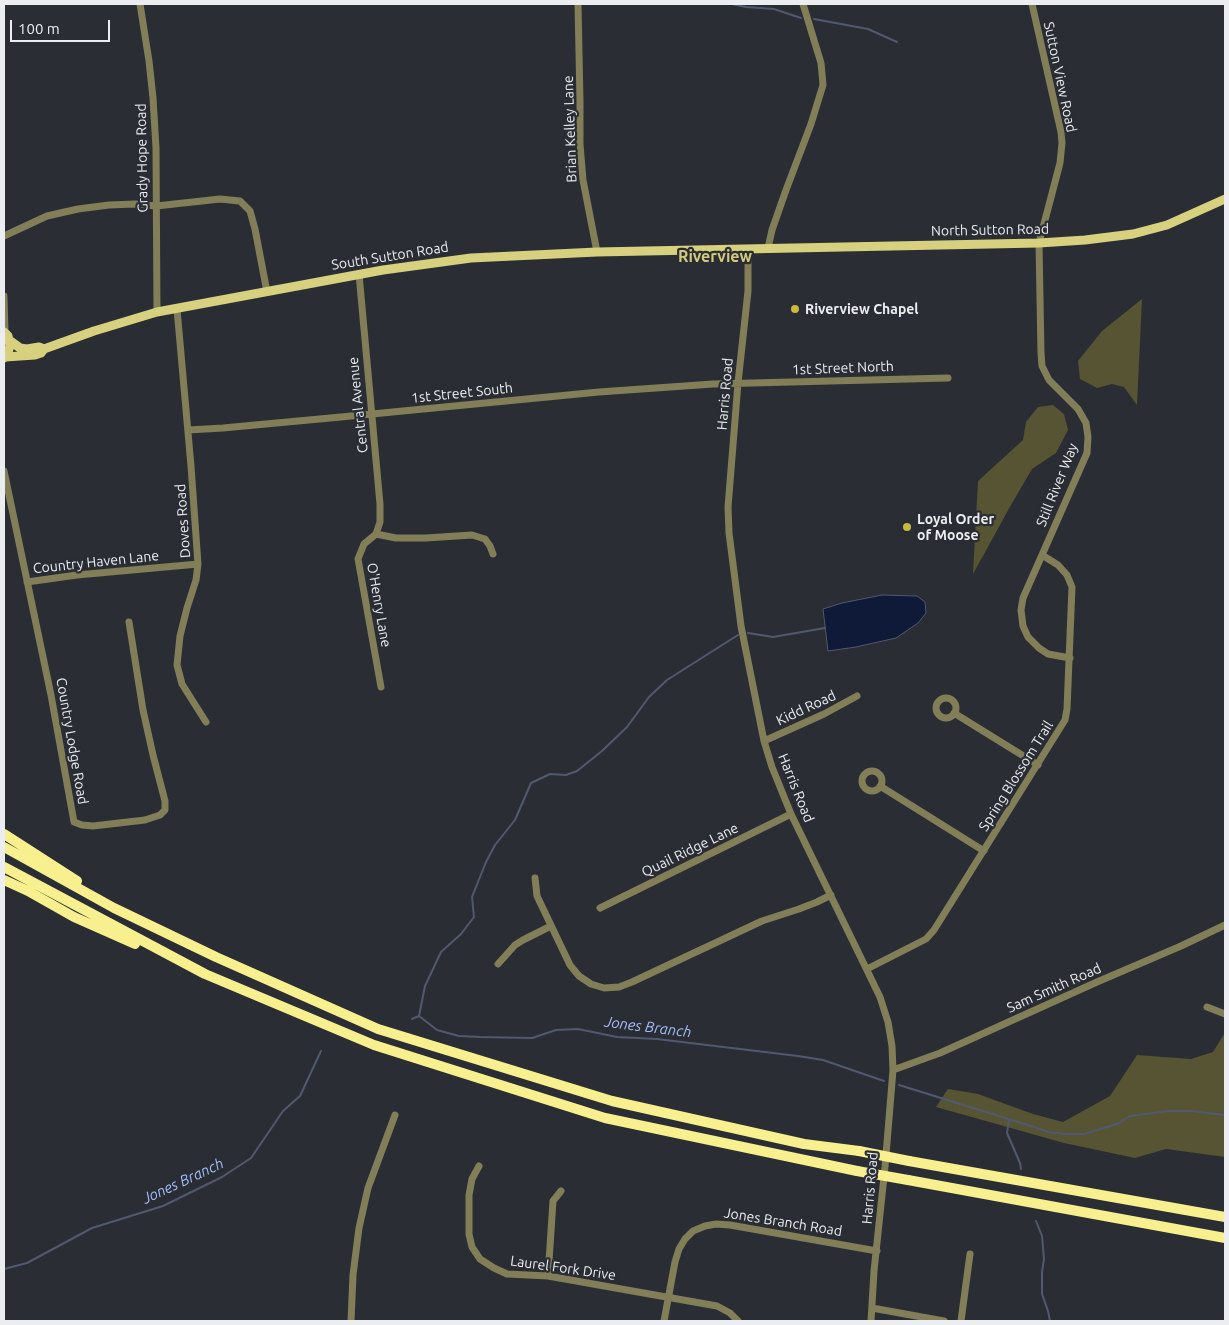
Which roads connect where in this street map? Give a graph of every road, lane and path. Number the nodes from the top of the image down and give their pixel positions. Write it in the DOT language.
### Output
graph roads {
  1 [pos="140,4"];
  2 [pos="578,4"];
  3 [pos="803,4"];
  4 [pos="1032,4"];
  5 [pos="1225,199"];
  6 [pos="156,206"];
  7 [pos="4,236"];
  8 [pos="1039,243"];
  9 [pos="768,248"];
  10 [pos="748,249"];
  11 [pos="598,252"];
  12 [pos="359,274"];
  13 [pos="267,292"];
  14 [pos="4,296"];
  15 [pos="177,309"];
  16 [pos="157,312"];
  17 [pos="6,335"];
  18 [pos="44,349"];
  19 [pos="4,358"];
  20 [pos="948,378"];
  21 [pos="738,384"];
  22 [pos="372,414"];
  23 [pos="188,430"];
  24 [pos="4,471"];
  25 [pos="376,534"];
  26 [pos="493,554"];
  27 [pos="1042,555"];
  28 [pos="198,564"];
  29 [pos="27,582"];
  30 [pos="128,622"];
  31 [pos="1070,658"];
  32 [pos="381,687"];
  33 [pos="857,696"];
  34 [pos="954,713"];
  35 [pos="206,722"];
  36 [pos="764,741"];
  37 [pos="1038,765"];
  38 [pos="880,786"];
  39 [pos="791,814"];
  40 [pos="4,834"];
  41 [pos="4,847"];
  42 [pos="984,851"];
  43 [pos="4,868"];
  44 [pos="535,878"];
  45 [pos="4,880"];
  46 [pos="830,895"];
  47 [pos="114,908"];
  48 [pos="600,908"];
  49 [pos="1225,925"];
  50 [pos="551,926"];
  51 [pos="498,964"];
  52 [pos="867,969"];
  53 [pos="205,974"];
  54 [pos="1207,1007"];
  55 [pos="1225,1014"];
  56 [pos="893,1070"];
  57 [pos="395,1115"];
  58 [pos="479,1166"];
  59 [pos="561,1190"];
  60 [pos="1225,1217"];
  61 [pos="1225,1238"];
  62 [pos="876,1251"];
  63 [pos="970,1254"];
  64 [pos="548,1276"];
  65 [pos="668,1297"];
  66 [pos="872,1308"];
  67 [pos="351,1321"];
  68 [pos="664,1321"];
  69 [pos="738,1321"];
  70 [pos="871,1321"];
  71 [pos="944,1321"];
  72 [pos="961,1321"];
  1 -- 6 [label="street, Grady Hope Road"];
  2 -- 11 [label="street, Brian Kelley Lane"];
  3 -- 9 [label="street"];
  4 -- 8 [label="street, Sutton View Road"];
  5 -- 8 [label="main road, North Sutton Road"];
  6 -- 7 [label="street"];
  6 -- 13 [label="street"];
  6 -- 16 [label="street, Grady Hope Road"];
  8 -- 9 [label="main road, North Sutton Road"];
  8 -- 27 [label="street, Still River Way"];
  9 -- 10 [label="main road, North Sutton Road"];
  10 -- 11 [label="main road, South Sutton Road"];
  10 -- 21 [label="street, Harris Road"];
  11 -- 12 [label="main road, South Sutton Road"];
  12 -- 13 [label="main road, South Sutton Road"];
  12 -- 22 [label="street, Central Avenue"];
  13 -- 15 [label="main road, South Sutton Road"];
  14 -- 17 [label="street"];
  15 -- 16 [label="main road, South Sutton Road"];
  15 -- 23 [label="street, Doves Road"];
  16 -- 18 [label="main road, South Sutton Road"];
  17 -- 18 [label="main road, South Sutton Road"];
  17 -- 19 [label="main road"];
  18 -- 19 [label="main road, South Sutton Road"];
  20 -- 21 [label="street, 1st Street North"];
  21 -- 22 [label="street, 1st Street South"];
  21 -- 36 [label="street, Harris Road"];
  22 -- 23 [label="street, 1st Street South"];
  22 -- 25 [label="street, Central Avenue"];
  23 -- 28 [label="street, Doves Road"];
  24 -- 29 [label="street, Country Lodge Road"];
  25 -- 26 [label="street"];
  25 -- 32 [label="street, O'Henry Lane"];
  27 -- 31 [label="street, Spring Blossom Trail"];
  27 -- 31 [label="street, Still River Way"];
  28 -- 29 [label="street, Country Haven Lane"];
  28 -- 35 [label="street, Doves Road"];
  29 -- 30 [label="street, Country Lodge Road"];
  31 -- 37 [label="street, Spring Blossom Trail"];
  33 -- 36 [label="street, Kidd Road"];
  34 -- 37 [label="street"];
  36 -- 39 [label="street, Harris Road"];
  37 -- 42 [label="street, Spring Blossom Trail"];
  38 -- 42 [label="street"];
  39 -- 46 [label="street, Harris Road"];
  39 -- 48 [label="street, Quail Ridge Lane"];
  40 -- 47 [label="highway"];
  41 -- 47 [label="highway"];
  42 -- 52 [label="street, Spring Blossom Trail"];
  43 -- 53 [label="highway"];
  44 -- 50 [label="street"];
  45 -- 53 [label="highway"];
  46 -- 50 [label="street"];
  46 -- 52 [label="street, Harris Road"];
  47 -- 60 [label="highway, bridge"];
  49 -- 56 [label="street, Sam Smith Road"];
  50 -- 51 [label="street"];
  52 -- 56 [label="street, Harris Road"];
  53 -- 61 [label="highway, bridge"];
  54 -- 55 [label="street"];
  56 -- 62 [label="street, Harris Road"];
  57 -- 67 [label="street"];
  58 -- 64 [label="street, Laurel Fork Drive"];
  59 -- 64 [label="street"];
  62 -- 65 [label="street, Jones Branch Road"];
  62 -- 66 [label="street, Harris Road"];
  63 -- 72 [label="street"];
  64 -- 65 [label="street, Laurel Fork Drive"];
  65 -- 68 [label="street, Jones Branch Road"];
  65 -- 69 [label="street, Laurel Fork Drive"];
  66 -- 70 [label="street, Harris Road"];
  66 -- 71 [label="street"];
}
